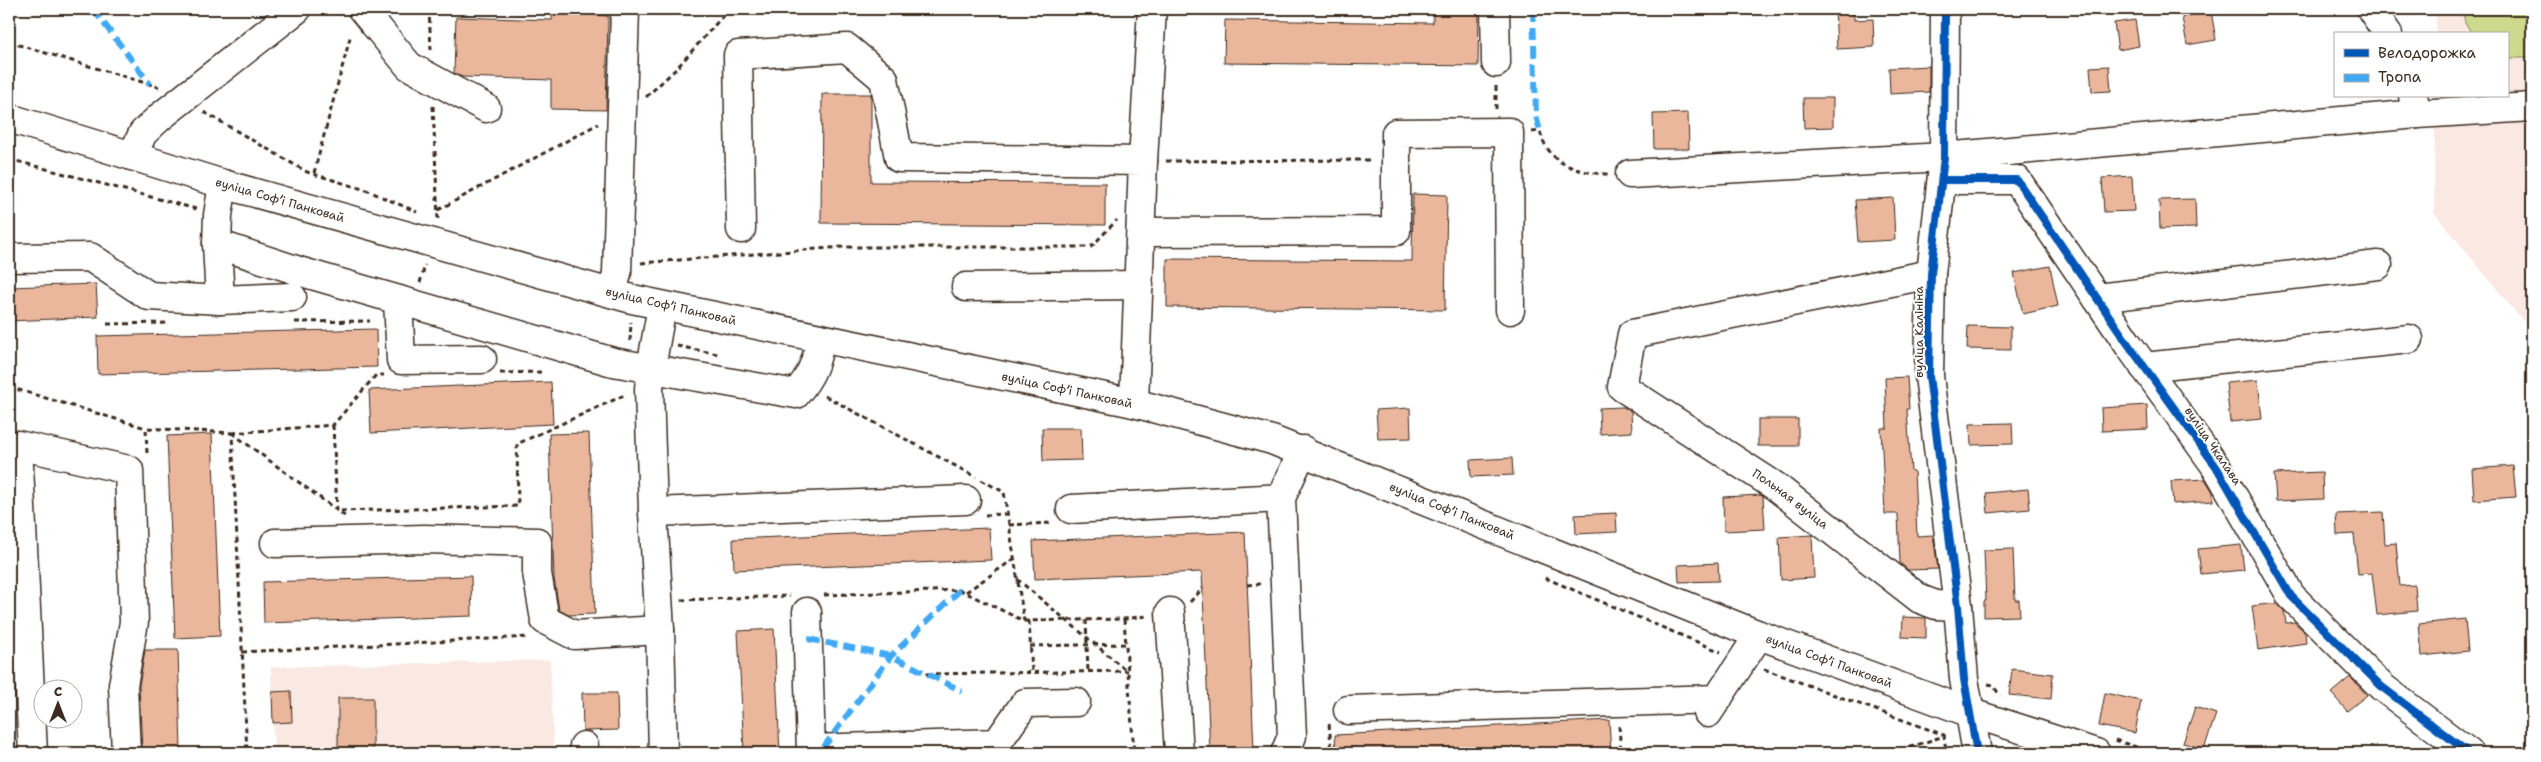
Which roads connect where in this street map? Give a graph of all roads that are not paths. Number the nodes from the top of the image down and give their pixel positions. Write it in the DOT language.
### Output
graph roads {
  1 [pos="298,9"];
  2 [pos="625,9"];
  3 [pos="1152,9"];
  4 [pos="1495,9"];
  5 [pos="1945,9"];
  6 [pos="2371,9"];
  7 [pos="357,18"];
  8 [pos="2387,32"];
  9 [pos="1496,63"];
  10 [pos="2415,105"];
  11 [pos="2532,107"];
  12 [pos="486,108"];
  13 [pos="9,118"];
  14 [pos="132,156"];
  15 [pos="1143,161"];
  16 [pos="1943,168"];
  17 [pos="1630,174"];
  18 [pos="223,184"];
  19 [pos="1130,225"];
  20 [pos="741,229"];
  21 [pos="217,244"];
  22 [pos="9,258"];
  23 [pos="2378,265"];
  24 [pos="1931,274"];
  25 [pos="1139,285"];
  26 [pos="966,287"];
  27 [pos="612,293"];
  28 [pos="292,297"];
  29 [pos="2097,298"];
  30 [pos="220,300"];
  31 [pos="406,302"];
  32 [pos="662,306"];
  33 [pos="1510,310"];
  34 [pos="820,339"];
  35 [pos="2409,339"];
  36 [pos="482,359"];
  37 [pos="646,361"];
  38 [pos="2144,367"];
  39 [pos="1134,404"];
  40 [pos="1302,450"];
  41 [pos="1281,498"];
  42 [pos="966,500"];
  43 [pos="1071,509"];
  44 [pos="652,512"];
  45 [pos="275,543"];
  46 [pos="1958,606"];
  47 [pos="1179,608"];
  48 [pos="807,612"];
  49 [pos="660,630"];
  50 [pos="1759,635"];
  51 [pos="1076,702"];
  52 [pos="1971,713"];
  53 [pos="1339,716"];
  54 [pos="811,751"];
  55 [pos="33,753"];
  56 [pos="126,753"];
  57 [pos="663,753"];
  58 [pos="1179,753"];
  59 [pos="1285,753"];
  60 [pos="1977,753"];
  61 [pos="2096,753"];
  62 [pos="2469,753"];
  1 -- 14 [label="main road"];
  2 -- 27 [label="main road"];
  3 -- 15 [label="main road"];
  4 -- 9 [label="main road"];
  5 -- 16 [label="main road, вуліца Калініна"];
  6 -- 8 [label="main road"];
  7 -- 12 [label="main road"];
  10 -- 11 [label="main road"];
  10 -- 16 [label="main road"];
  13 -- 14 [label="main road, вуліца Софʼі Панковай"];
  14 -- 18 [label="main road, вуліца Софʼі Панковай"];
  15 -- 19 [label="main road"];
  15 -- 20 [label="main road"];
  16 -- 17 [label="main road"];
  16 -- 24 [label="main road, вуліца Калініна"];
  16 -- 29 [label="main road, вуліца Чкалава"];
  18 -- 21 [label="main road"];
  18 -- 27 [label="main road, вуліца Софʼі Панковай"];
  19 -- 25 [label="main road"];
  19 -- 33 [label="main road"];
  21 -- 30 [label="main road"];
  21 -- 31 [label="main road"];
  22 -- 30 [label="main road"];
  23 -- 29 [label="main road"];
  24 -- 46 [label="main road, вуліца Калініна"];
  24 -- 46 [label="main road, Польная вуліца"];
  25 -- 26 [label="main road"];
  25 -- 39 [label="main road"];
  27 -- 32 [label="main road, вуліца Софʼі Панковай"];
  28 -- 30 [label="main road"];
  29 -- 38 [label="main road, вуліца Чкалава"];
  31 -- 36 [label="main road"];
  31 -- 37 [label="main road"];
  32 -- 34 [label="main road, вуліца Софʼі Панковай"];
  32 -- 37 [label="main road"];
  34 -- 37 [label="main road"];
  34 -- 39 [label="main road, вуліца Софʼі Панковай"];
  35 -- 38 [label="main road"];
  37 -- 44 [label="main road"];
  38 -- 62 [label="main road, вуліца Чкалава"];
  39 -- 40 [label="main road, вуліца Софʼі Панковай"];
  40 -- 41 [label="main road"];
  40 -- 50 [label="main road, вуліца Софʼі Панковай"];
  41 -- 43 [label="main road"];
  41 -- 59 [label="main road"];
  42 -- 44 [label="main road"];
  44 -- 49 [label="main road"];
  45 -- 49 [label="main road"];
  46 -- 52 [label="main road, вуліца Калініна"];
  47 -- 58 [label="main road"];
  48 -- 54 [label="main road"];
  49 -- 57 [label="main road"];
  50 -- 52 [label="main road, вуліца Софʼі Панковай"];
  50 -- 53 [label="main road"];
  51 -- 54 [label="main road"];
  52 -- 60 [label="main road, вуліца Калініна"];
  52 -- 61 [label="main road, вуліца Софʼі Панковай"];
  55 -- 56 [label="main road"];
}
